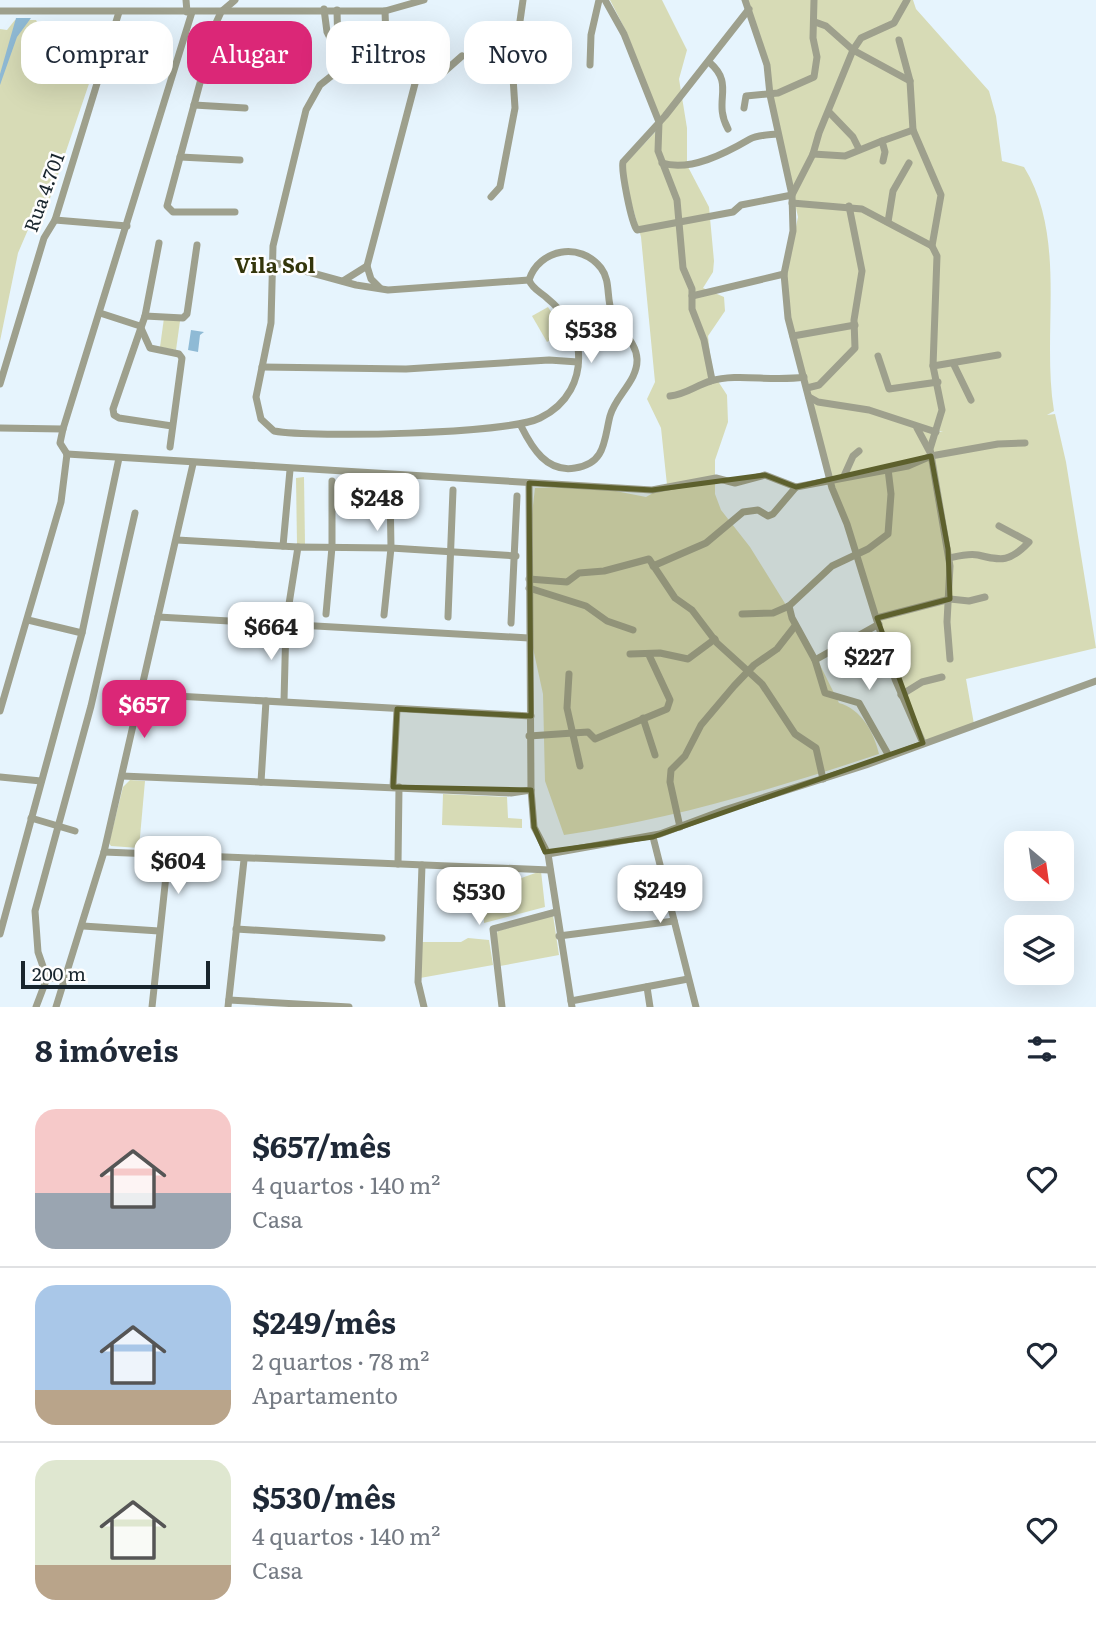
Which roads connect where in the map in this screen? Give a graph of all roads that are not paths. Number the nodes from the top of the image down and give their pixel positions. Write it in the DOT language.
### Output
graph roads {
  1 [pos="186,0"];
  2 [pos="235,0"];
  3 [pos="425,0"];
  4 [pos="523,0"];
  5 [pos="599,0"];
  6 [pos="605,0"];
  7 [pos="746,0"];
  8 [pos="814,0"];
  9 [pos="907,0"];
  10 [pos="324,9"];
  11 [pos="749,9"];
  12 [pos="337,10"];
  13 [pos="0,11"];
  14 [pos="385,11"];
  15 [pos="119,12"];
  16 [pos="189,12"];
  17 [pos="221,12"];
  18 [pos="219,21"];
  19 [pos="338,21"];
  20 [pos="386,21"];
  21 [pos="815,22"];
  22 [pos="326,24"];
  23 [pos="899,40"];
  24 [pos="853,50"];
  25 [pos="462,57"];
  26 [pos="709,62"];
  27 [pos="590,65"];
  28 [pos="450,68"];
  29 [pos="326,80"];
  30 [pos="910,81"];
  31 [pos="200,84"];
  32 [pos="415,84"];
  33 [pos="769,95"];
  34 [pos="194,105"];
  35 [pos="245,108"];
  36 [pos="744,108"];
  37 [pos="829,111"];
  38 [pos="659,122"];
  39 [pos="727,129"];
  40 [pos="913,130"];
  41 [pos="777,134"];
  42 [pos="882,141"];
  43 [pos="859,149"];
  44 [pos="813,154"];
  45 [pos="180,157"];
  46 [pos="240,160"];
  47 [pos="883,161"];
  48 [pos="662,163"];
  49 [pos="909,163"];
  50 [pos="491,197"];
  51 [pos="792,199"];
  52 [pos="849,206"];
  53 [pos="235,212"];
  54 [pos="55,220"];
  55 [pos="680,221"];
  56 [pos="888,222"];
  57 [pos="127,226"];
  58 [pos="159,243"];
  59 [pos="197,245"];
  60 [pos="932,246"];
  61 [pos="272,262"];
  62 [pos="367,265"];
  63 [pos="784,274"];
  64 [pos="342,281"];
  65 [pos="530,281"];
  66 [pos="382,289"];
  67 [pos="692,296"];
  68 [pos="100,313"];
  69 [pos="145,316"];
  70 [pos="855,325"];
  71 [pos="140,326"];
  72 [pos="793,336"];
  73 [pos="998,355"];
  74 [pos="878,356"];
  75 [pos="578,362"];
  76 [pos="954,365"];
  77 [pos="933,366"];
  78 [pos="262,367"];
  79 [pos="804,377"];
  80 [pos="712,380"];
  81 [pos="938,382"];
  82 [pos="0,384"];
  83 [pos="808,393"];
  84 [pos="670,396"];
  85 [pos="971,400"];
  86 [pos="172,426"];
  87 [pos="521,426"];
  88 [pos="0,428"];
  89 [pos="916,428"];
  90 [pos="63,429"];
  91 [pos="936,432"];
  92 [pos="1025,443"];
  93 [pos="170,447"];
  94 [pos="859,452"];
  95 [pos="67,454"];
  96 [pos="931,455"];
  97 [pos="119,458"];
  98 [pos="193,464"];
  99 [pos="888,469"];
  100 [pos="290,470"];
  101 [pos="844,477"];
  102 [pos="829,479"];
  103 [pos="332,481"];
  104 [pos="528,483"];
  105 [pos="390,487"];
  106 [pos="796,487"];
  107 [pos="453,490"];
  108 [pos="517,496"];
  109 [pos="135,513"];
  110 [pos="999,526"];
  111 [pos="177,540"];
  112 [pos="284,546"];
  113 [pos="298,547"];
  114 [pos="332,547"];
  115 [pos="391,548"];
  116 [pos="452,552"];
  117 [pos="856,555"];
  118 [pos="516,556"];
  119 [pos="949,558"];
  120 [pos="653,566"];
  121 [pos="529,579"];
  122 [pos="529,588"];
  123 [pos="985,597"];
  124 [pos="950,600"];
  125 [pos="789,606"];
  126 [pos="326,614"];
  127 [pos="743,614"];
  128 [pos="384,615"];
  129 [pos="158,617"];
  130 [pos="448,617"];
  131 [pos="27,620"];
  132 [pos="878,621"];
  133 [pos="286,623"];
  134 [pos="512,623"];
  135 [pos="795,626"];
  136 [pos="633,630"];
  137 [pos="82,633"];
  138 [pos="529,638"];
  139 [pos="715,639"];
  140 [pos="630,654"];
  141 [pos="649,654"];
  142 [pos="950,659"];
  143 [pos="815,660"];
  144 [pos="750,673"];
  145 [pos="569,674"];
  146 [pos="942,677"];
  147 [pos="1096,681"];
  148 [pos="141,694"];
  149 [pos="901,695"];
  150 [pos="266,701"];
  151 [pos="284,701"];
  152 [pos="397,709"];
  153 [pos="0,710"];
  154 [pos="531,716"];
  155 [pos="643,718"];
  156 [pos="572,734"];
  157 [pos="529,736"];
  158 [pos="923,743"];
  159 [pos="655,755"];
  160 [pos="889,756"];
  161 [pos="580,765"];
  162 [pos="122,776"];
  163 [pos="0,777"];
  164 [pos="823,779"];
  165 [pos="41,781"];
  166 [pos="261,782"];
  167 [pos="396,787"];
  168 [pos="531,790"];
  169 [pos="31,818"];
  170 [pos="59,825"];
  171 [pos="680,827"];
  172 [pos="75,831"];
  173 [pos="653,836"];
  174 [pos="104,852"];
  175 [pos="548,854"];
  176 [pos="168,857"];
  177 [pos="244,860"];
  178 [pos="398,864"];
  179 [pos="422,865"];
  180 [pos="550,870"];
  181 [pos="556,912"];
  182 [pos="674,920"];
  183 [pos="83,926"];
  184 [pos="236,929"];
  185 [pos="159,931"];
  186 [pos="0,934"];
  187 [pos="559,936"];
  188 [pos="382,938"];
  189 [pos="47,978"];
  190 [pos="66,978"];
  191 [pos="688,979"];
  192 [pos="647,987"];
  193 [pos="229,1003"];
  194 [pos="572,1004"];
  195 [pos="36,1007"];
  196 [pos="56,1007"];
  197 [pos="152,1007"];
  198 [pos="349,1007"];
  199 [pos="424,1007"];
  200 [pos="502,1007"];
  201 [pos="650,1007"];
  202 [pos="696,1007"];
  1 -- 16 [label="street"];
  2 -- 17 [label="street"];
  3 -- 14 [label="street"];
  4 -- 50 [label="street"];
  5 -- 27 [label="street"];
  6 -- 38 [label="street"];
  7 -- 11 [label="street"];
  8 -- 21 [label="street"];
  9 -- 24 [label="street"];
  10 -- 12 [label="street"];
  10 -- 17 [label="street"];
  10 -- 22 [label="street"];
  11 -- 26 [label="street"];
  11 -- 33 [label="street"];
  12 -- 14 [label="street"];
  12 -- 19 [label="street"];
  13 -- 15 [label="street"];
  14 -- 20 [label="street"];
  15 -- 16 [label="street"];
  15 -- 54 [label="street, Rua 4.701"];
  16 -- 17 [label="street"];
  16 -- 57 [label="street"];
  17 -- 18 [label="street"];
  21 -- 24 [label="street"];
  21 -- 33 [label="street"];
  23 -- 30 [label="street"];
  24 -- 30 [label="street"];
  24 -- 37 [label="street"];
  25 -- 28 [label="street"];
  26 -- 38 [label="street"];
  26 -- 39 [label="street"];
  29 -- 61 [label="street"];
  30 -- 40 [label="street"];
  31 -- 34 [label="street"];
  32 -- 62 [label="street"];
  33 -- 36 [label="street"];
  33 -- 41 [label="street"];
  34 -- 35 [label="street"];
  34 -- 45 [label="street"];
  37 -- 43 [label="street"];
  37 -- 44 [label="street"];
  38 -- 48 [label="street"];
  38 -- 55 [label="street"];
  40 -- 42 [label="street"];
  40 -- 60 [label="street"];
  41 -- 48 [label="street"];
  41 -- 51 [label="street"];
  42 -- 43 [label="street"];
  42 -- 47 [label="street"];
  43 -- 44 [label="street"];
  44 -- 51 [label="street"];
  45 -- 46 [label="street"];
  45 -- 53 [label="street"];
  48 -- 55 [label="street"];
  49 -- 56 [label="street"];
  51 -- 52 [label="street"];
  51 -- 55 [label="street"];
  51 -- 63 [label="street"];
  52 -- 56 [label="street"];
  52 -- 70 [label="street"];
  54 -- 57 [label="street"];
  54 -- 82 [label="street, Rua 4.701"];
  55 -- 67 [label="street"];
  56 -- 60 [label="street"];
  57 -- 68 [label="street"];
  58 -- 69 [label="street"];
  59 -- 69 [label="street"];
  60 -- 77 [label="street"];
  61 -- 64 [label="street"];
  61 -- 78 [label="street"];
  62 -- 64 [label="street"];
  62 -- 66 [label="street"];
  63 -- 67 [label="street"];
  63 -- 72 [label="street"];
  64 -- 66 [label="street"];
  65 -- 66 [label="street"];
  65 -- 75 [label="street"];
  65 -- 87 [label="street"];
  67 -- 80 [label="street"];
  68 -- 71 [label="street"];
  68 -- 90 [label="street"];
  69 -- 71 [label="street"];
  70 -- 72 [label="street"];
  70 -- 83 [label="street"];
  71 -- 86 [label="street"];
  71 -- 86 [label="street"];
  72 -- 79 [label="street"];
  73 -- 76 [label="street"];
  74 -- 81 [label="street"];
  75 -- 78 [label="street"];
  75 -- 87 [label="street"];
  76 -- 77 [label="street"];
  76 -- 85 [label="street"];
  77 -- 81 [label="street"];
  78 -- 87 [label="street"];
  79 -- 80 [label="street"];
  79 -- 83 [label="street"];
  80 -- 84 [label="street"];
  81 -- 91 [label="street"];
  83 -- 89 [label="street"];
  83 -- 102 [label="street"];
  86 -- 93 [label="street"];
  88 -- 90 [label="street"];
  89 -- 91 [label="street"];
  89 -- 96 [label="street"];
  90 -- 95 [label="street"];
  91 -- 96 [label="street"];
  92 -- 96 [label="street"];
  94 -- 101 [label="street"];
  95 -- 97 [label="street"];
  95 -- 131 [label="street"];
  96 -- 99 [label="street"];
  96 -- 119 [label="street"];
  97 -- 98 [label="street"];
  97 -- 137 [label="street"];
  98 -- 100 [label="street"];
  98 -- 111 [label="street"];
  99 -- 101 [label="street"];
  99 -- 117 [label="street"];
  100 -- 104 [label="street"];
  100 -- 112 [label="street"];
  101 -- 102 [label="street"];
  102 -- 106 [label="street"];
  102 -- 117 [label="street"];
  103 -- 114 [label="street"];
  104 -- 106 [label="street"];
  104 -- 121 [label="street"];
  105 -- 115 [label="street"];
  106 -- 120 [label="street"];
  107 -- 116 [label="street"];
  108 -- 118 [label="street"];
  109 -- 170 [label="street"];
  110 -- 119 [label="street"];
  111 -- 112 [label="street"];
  111 -- 129 [label="street"];
  112 -- 113 [label="street"];
  113 -- 114 [label="street"];
  113 -- 133 [label="street"];
  114 -- 115 [label="street"];
  114 -- 126 [label="street"];
  115 -- 116 [label="street"];
  115 -- 128 [label="street"];
  116 -- 118 [label="street"];
  116 -- 130 [label="street"];
  117 -- 125 [label="street"];
  117 -- 132 [label="street"];
  118 -- 134 [label="street"];
  119 -- 124 [label="street"];
  120 -- 121 [label="street"];
  120 -- 139 [label="street"];
  121 -- 122 [label="street"];
  122 -- 136 [label="street"];
  122 -- 138 [label="street"];
  123 -- 124 [label="street"];
  124 -- 132 [label="street"];
  124 -- 142 [label="street"];
  125 -- 127 [label="street"];
  125 -- 135 [label="street"];
  129 -- 133 [label="street"];
  129 -- 148 [label="street"];
  131 -- 137 [label="street"];
  131 -- 153 [label="street"];
  132 -- 143 [label="street"];
  132 -- 149 [label="street"];
  133 -- 138 [label="street"];
  133 -- 151 [label="street"];
  135 -- 143 [label="street"];
  135 -- 144 [label="street"];
  137 -- 165 [label="street"];
  138 -- 154 [label="street"];
  139 -- 141 [label="street"];
  139 -- 144 [label="street"];
  140 -- 141 [label="street"];
  141 -- 155 [label="street"];
  143 -- 160 [label="street"];
  144 -- 164 [label="street"];
  144 -- 171 [label="street"];
  145 -- 156 [label="street"];
  146 -- 149 [label="street"];
  147 -- 158 [label="street"];
  148 -- 150 [label="street"];
  148 -- 162 [label="street"];
  149 -- 158 [label="street"];
  150 -- 151 [label="street"];
  150 -- 166 [label="street"];
  151 -- 152 [label="street"];
  152 -- 154 [label="street"];
  152 -- 167 [label="street"];
  154 -- 157 [label="street"];
  155 -- 156 [label="street"];
  155 -- 159 [label="street"];
  156 -- 157 [label="street"];
  156 -- 161 [label="street"];
  157 -- 168 [label="street"];
  158 -- 160 [label="street"];
  160 -- 164 [label="street"];
  162 -- 166 [label="street"];
  162 -- 174 [label="street"];
  163 -- 165 [label="street"];
  164 -- 171 [label="street"];
  165 -- 169 [label="street"];
  166 -- 167 [label="street"];
  167 -- 168 [label="street"];
  167 -- 178 [label="street"];
  168 -- 175 [label="street"];
  169 -- 170 [label="street"];
  169 -- 186 [label="street"];
  170 -- 172 [label="street"];
  170 -- 189 [label="street"];
  171 -- 173 [label="street"];
  173 -- 175 [label="street"];
  173 -- 182 [label="street"];
  174 -- 176 [label="street"];
  174 -- 183 [label="street"];
  175 -- 180 [label="street"];
  176 -- 177 [label="street"];
  176 -- 185 [label="street"];
  177 -- 178 [label="street"];
  177 -- 184 [label="street"];
  178 -- 179 [label="street"];
  179 -- 180 [label="street"];
  179 -- 199 [label="street"];
  180 -- 181 [label="street"];
  181 -- 187 [label="street"];
  181 -- 200 [label="street"];
  182 -- 187 [label="street"];
  182 -- 191 [label="street"];
  183 -- 185 [label="street"];
  183 -- 190 [label="street"];
  184 -- 188 [label="street"];
  184 -- 193 [label="street"];
  185 -- 197 [label="street"];
  187 -- 194 [label="street"];
  189 -- 190 [label="street"];
  189 -- 195 [label="street"];
  190 -- 196 [label="street"];
  191 -- 192 [label="street"];
  191 -- 202 [label="street"];
  192 -- 194 [label="street"];
  192 -- 201 [label="street"];
  193 -- 198 [label="street"];
}
